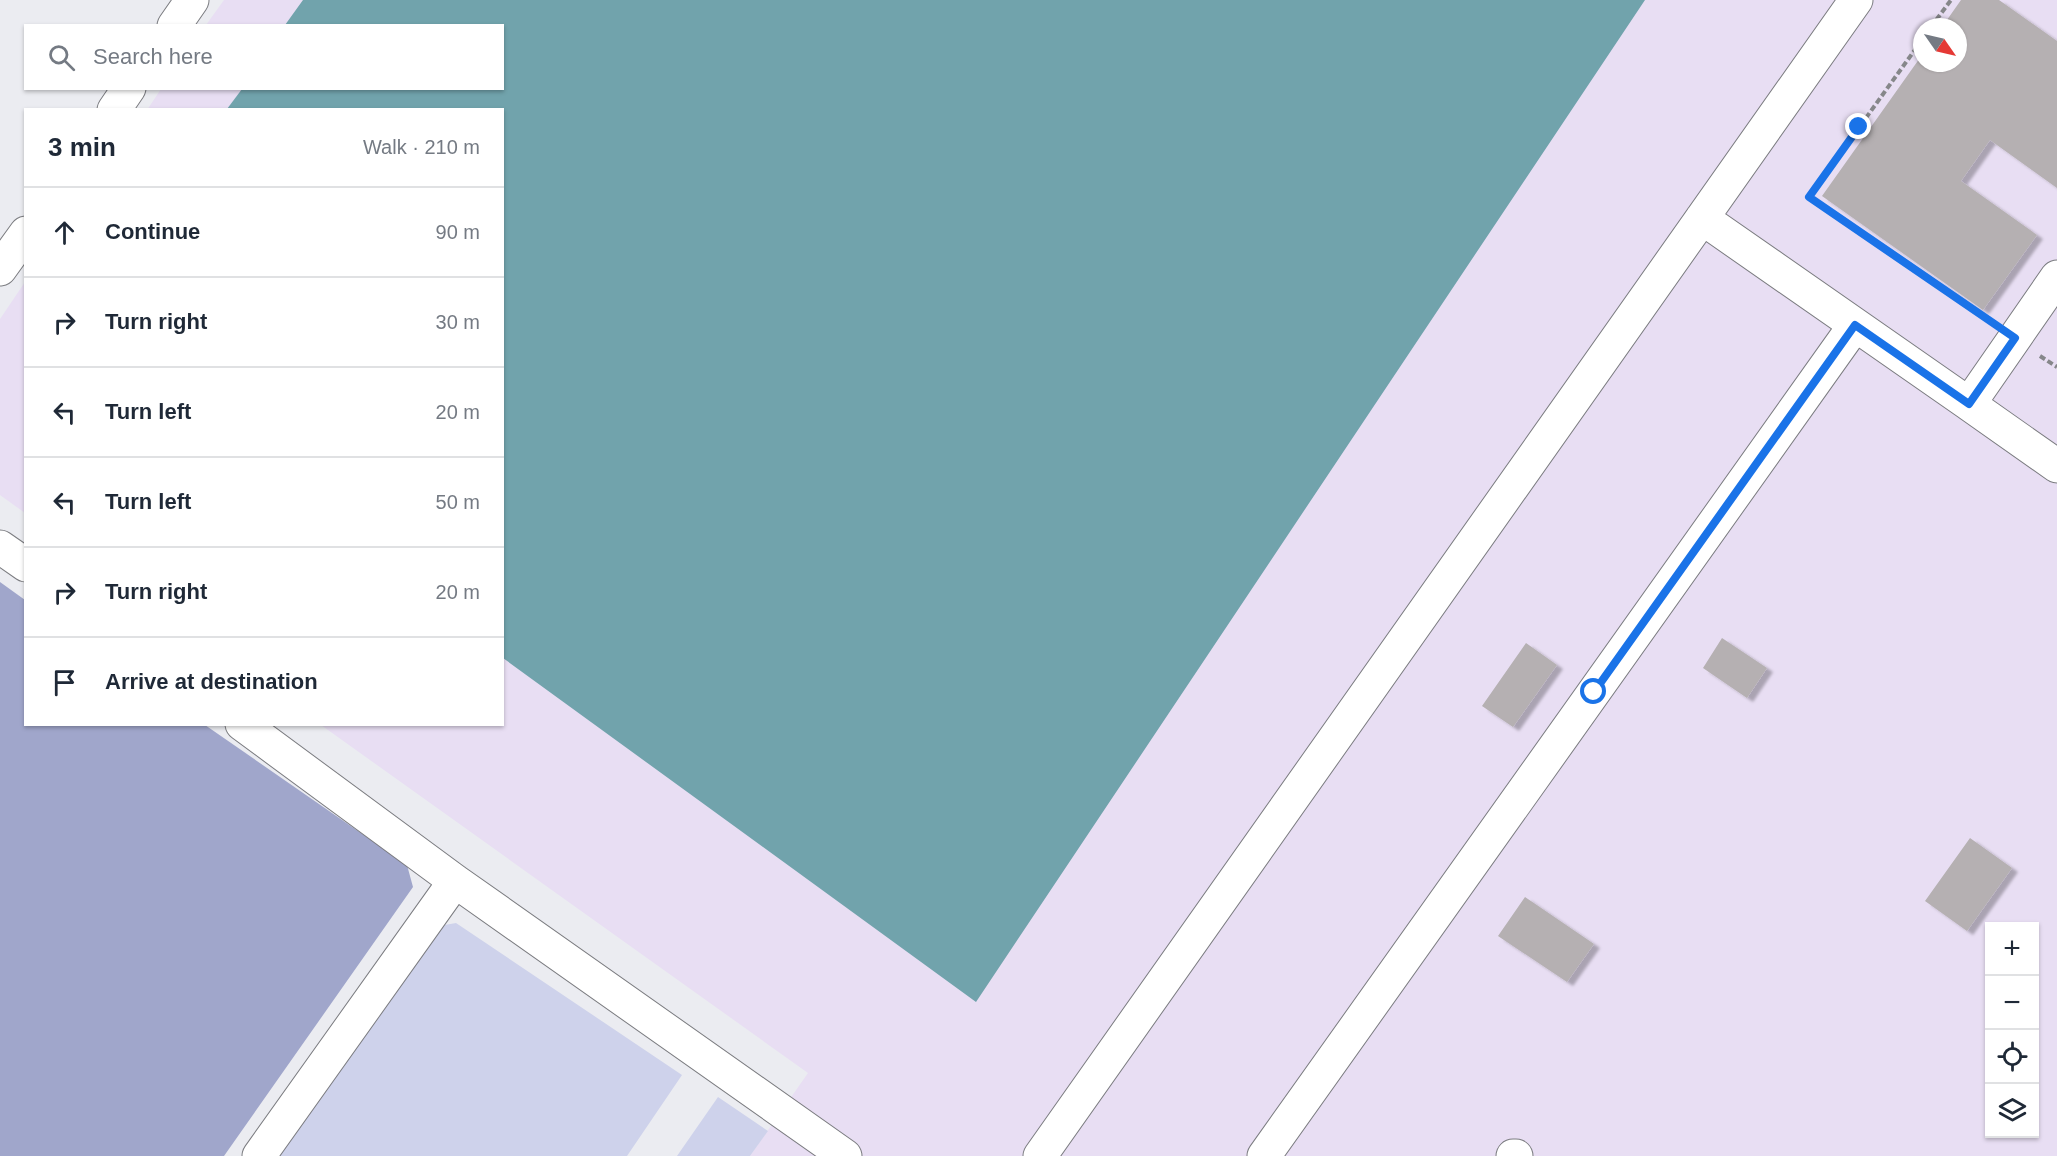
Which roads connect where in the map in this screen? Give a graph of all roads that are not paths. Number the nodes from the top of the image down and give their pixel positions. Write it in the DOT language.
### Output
graph roads {
  1 [pos="192,0"];
  2 [pos="1856,0"];
  3 [pos="175,24"];
  4 [pos="128,90"];
  5 [pos="115,108"];
  6 [pos="1702,219"];
  7 [pos="24,236"];
  8 [pos="0,269"];
  9 [pos="2057,277"];
  10 [pos="1855,325"];
  11 [pos="1969,404"];
  12 [pos="2057,466"];
  13 [pos="0,547"];
  14 [pos="24,564"];
  15 [pos="245,726"];
  16 [pos="455,881"];
  17 [pos="259,1156"];
  18 [pos="845,1156"];
  19 [pos="1040,1156"];
  20 [pos="1264,1156"];
  1 -- 3 [label="lane"];
  2 -- 6 [label="lane"];
  4 -- 5 [label="lane"];
  6 -- 10 [label="lane"];
  6 -- 19 [label="lane"];
  7 -- 8 [label="lane"];
  9 -- 11 [label="lane"];
  10 -- 11 [label="lane"];
  10 -- 20 [label="lane"];
  11 -- 12 [label="lane"];
  13 -- 14 [label="lane"];
  15 -- 16 [label="lane"];
  16 -- 17 [label="lane"];
  16 -- 18 [label="lane"];
}
